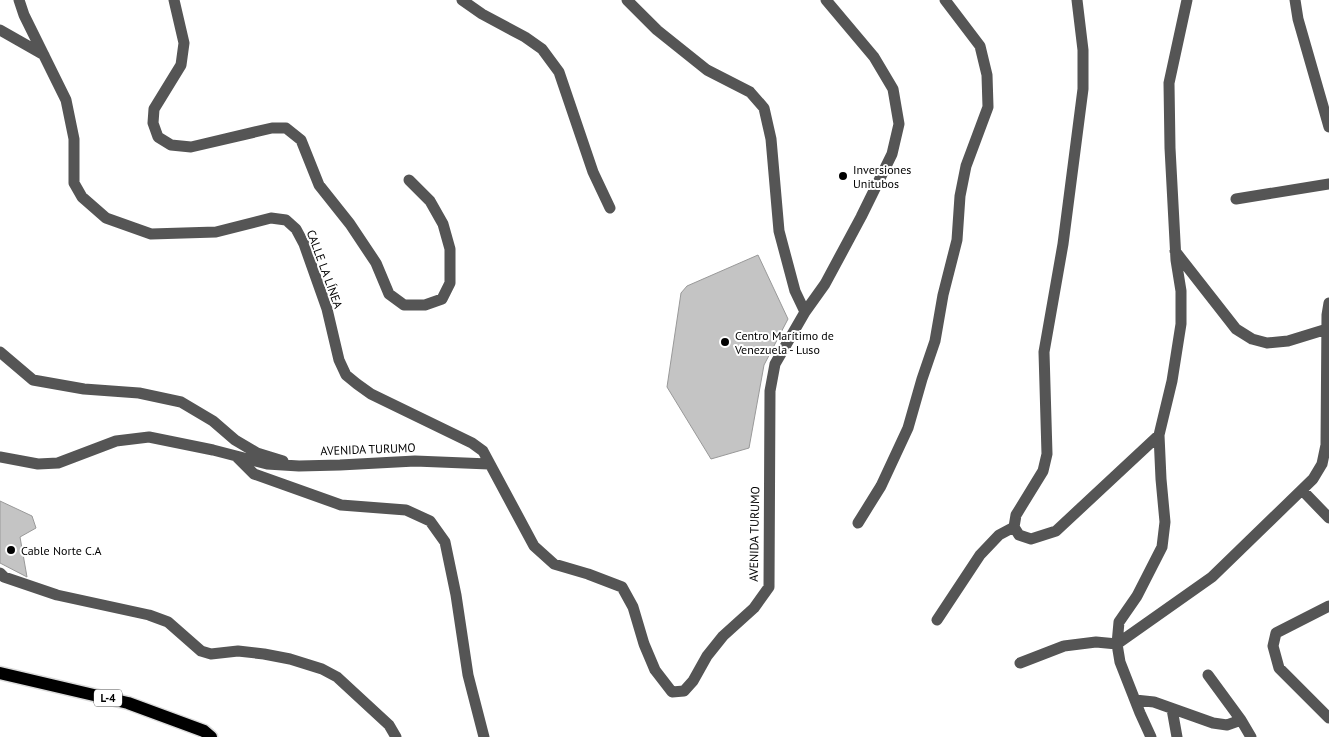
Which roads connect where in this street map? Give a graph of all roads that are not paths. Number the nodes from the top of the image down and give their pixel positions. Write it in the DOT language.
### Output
graph roads {
  1 [pos="174,0"];
  2 [pos="462,0"];
  3 [pos="627,0"];
  4 [pos="826,0"];
  5 [pos="945,0"];
  6 [pos="1077,0"];
  7 [pos="1187,0"];
  8 [pos="1295,0"];
  9 [pos="24,2"];
  10 [pos="0,30"];
  11 [pos="44,55"];
  12 [pos="1329,127"];
  13 [pos="409,180"];
  14 [pos="1329,184"];
  15 [pos="1236,199"];
  16 [pos="610,208"];
  17 [pos="1175,251"];
  18 [pos="1329,303"];
  19 [pos="805,312"];
  20 [pos="1327,329"];
  21 [pos="0,352"];
  22 [pos="1159,434"];
  23 [pos="0,450"];
  24 [pos="1327,455"];
  25 [pos="236,456"];
  26 [pos="0,457"];
  27 [pos="15,459"];
  28 [pos="489,464"];
  29 [pos="299,466"];
  30 [pos="1302,490"];
  31 [pos="1329,518"];
  32 [pos="858,523"];
  33 [pos="1014,526"];
  34 [pos="0,573"];
  35 [pos="1329,606"];
  36 [pos="937,620"];
  37 [pos="1117,644"];
  38 [pos="1020,663"];
  39 [pos="0,673"];
  40 [pos="1208,675"];
  41 [pos="1135,700"];
  42 [pos="1172,708"];
  43 [pos="1329,718"];
  44 [pos="1241,720"];
  45 [pos="1148,735"];
  46 [pos="211,737"];
  47 [pos="396,737"];
  48 [pos="484,737"];
  49 [pos="1177,737"];
  50 [pos="1251,737"];
  1 -- 13 [label="street"];
  2 -- 16 [label="street"];
  3 -- 19 [label="street"];
  4 -- 19 [label="street"];
  5 -- 32 [label="street"];
  6 -- 33 [label="street"];
  7 -- 17 [label="street"];
  8 -- 12 [label="street"];
  9 -- 11 [label="street, CALLE LA LÍNEA"];
  10 -- 11 [label="street"];
  11 -- 28 [label="street, CALLE LA LÍNEA"];
  14 -- 15 [label="street"];
  17 -- 20 [label="street"];
  17 -- 22 [label="street"];
  18 -- 20 [label="street"];
  19 -- 28 [label="street, AVENIDA TURUMO"];
  20 -- 24 [label="street"];
  21 -- 29 [label="street"];
  22 -- 33 [label="street"];
  22 -- 37 [label="street"];
  23 -- 27 [label="street"];
  24 -- 30 [label="street"];
  25 -- 27 [label="street, AVENIDA TURUMO"];
  25 -- 29 [label="street, AVENIDA TURUMO"];
  25 -- 48 [label="street"];
  26 -- 27 [label="street, AVENIDA TURUMO"];
  28 -- 29 [label="street, AVENIDA TURUMO"];
  30 -- 31 [label="street"];
  30 -- 37 [label="street"];
  33 -- 36 [label="street"];
  34 -- 47 [label="street"];
  35 -- 43 [label="street"];
  37 -- 38 [label="street"];
  37 -- 41 [label="street"];
  39 -- 46 [label="main road, L-4"];
  40 -- 44 [label="street"];
  41 -- 42 [label="street"];
  41 -- 45 [label="street"];
  42 -- 44 [label="street"];
  42 -- 49 [label="street"];
  44 -- 50 [label="street"];
}
